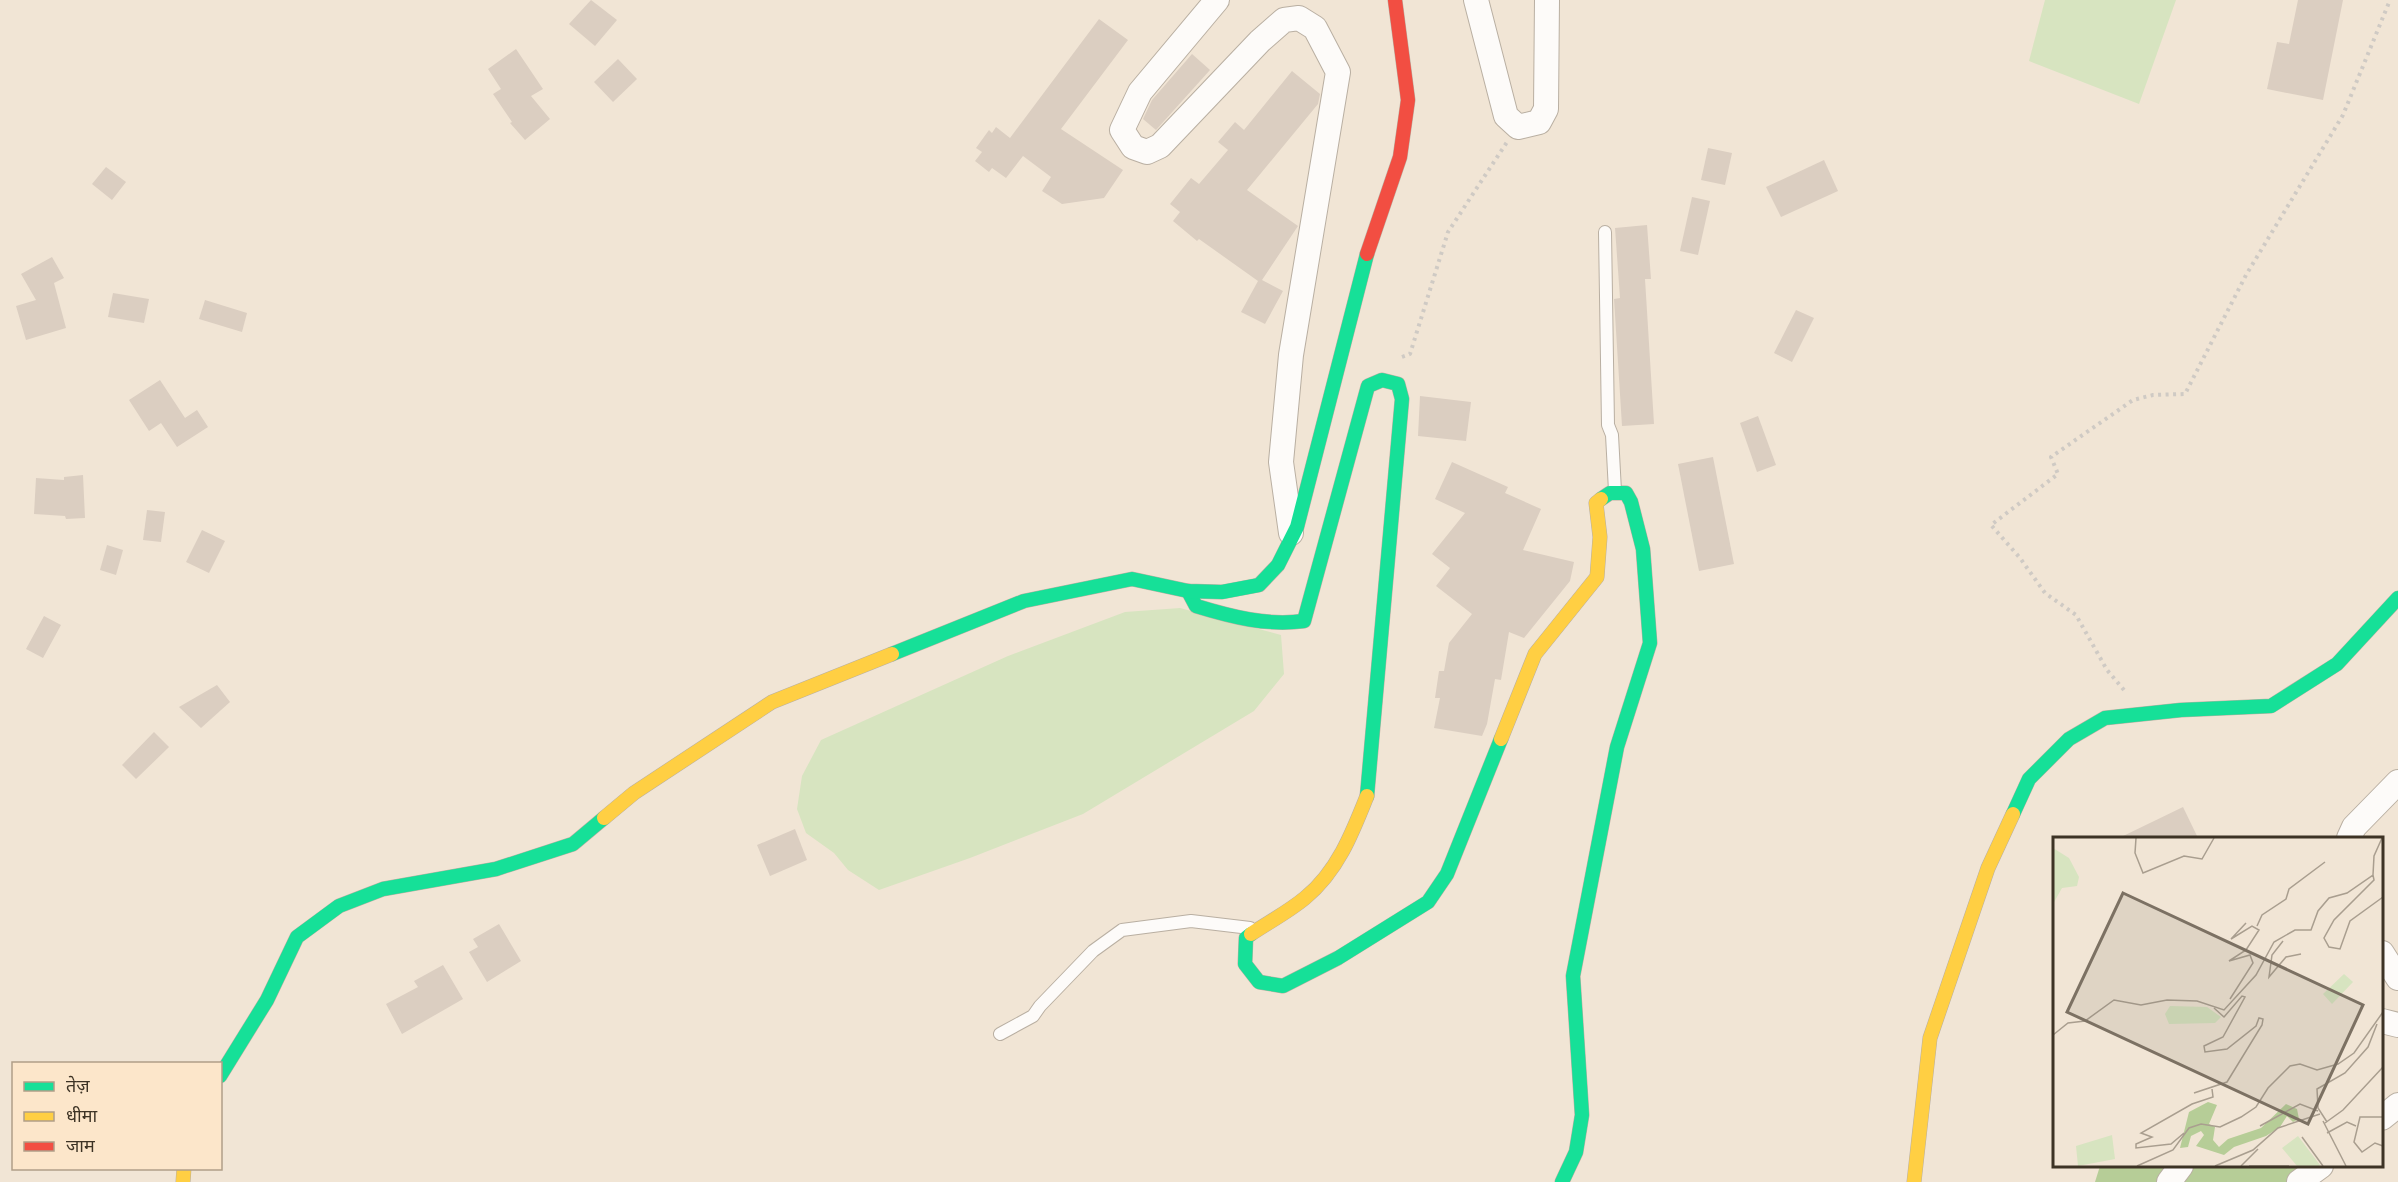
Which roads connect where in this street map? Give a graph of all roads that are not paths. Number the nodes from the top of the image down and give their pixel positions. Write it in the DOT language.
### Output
graph roads {
  1 [pos="1217,0"];
  2 [pos="1395,0"];
  3 [pos="1476,0"];
  4 [pos="1547,0"];
  5 [pos="1605,232"];
  6 [pos="1615,493"];
  7 [pos="1292,538"];
  8 [pos="1188,591"];
  9 [pos="2398,598"];
  10 [pos="2398,782"];
  11 [pos="2349,837"];
  12 [pos="1257,930"];
  13 [pos="2383,955"];
  14 [pos="2398,978"];
  15 [pos="2383,1021"];
  16 [pos="2398,1025"];
  17 [pos="1000,1034"];
  18 [pos="222,1073"];
  19 [pos="2398,1105"];
  20 [pos="2383,1117"];
  21 [pos="2180,1167"];
  22 [pos="2320,1167"];
  23 [pos="1562,1182"];
  24 [pos="1914,1182"];
  25 [pos="2169,1182"];
  26 [pos="2299,1182"];
  1 -- 7 [label="street"];
  2 -- 7 [label="main road"];
  3 -- 4 [label="street"];
  5 -- 6 [label="lane"];
  6 -- 12 [label="main road"];
  6 -- 23 [label="main road"];
  7 -- 8 [label="main road"];
  8 -- 12 [label="main road"];
  8 -- 18 [label="main road"];
  9 -- 24 [label="main road"];
  10 -- 11 [label="street"];
  12 -- 17 [label="lane"];
  13 -- 14 [label="street"];
  15 -- 16 [label="street"];
  19 -- 20 [label="street"];
  21 -- 25 [label="street"];
  22 -- 26 [label="street"];
}
